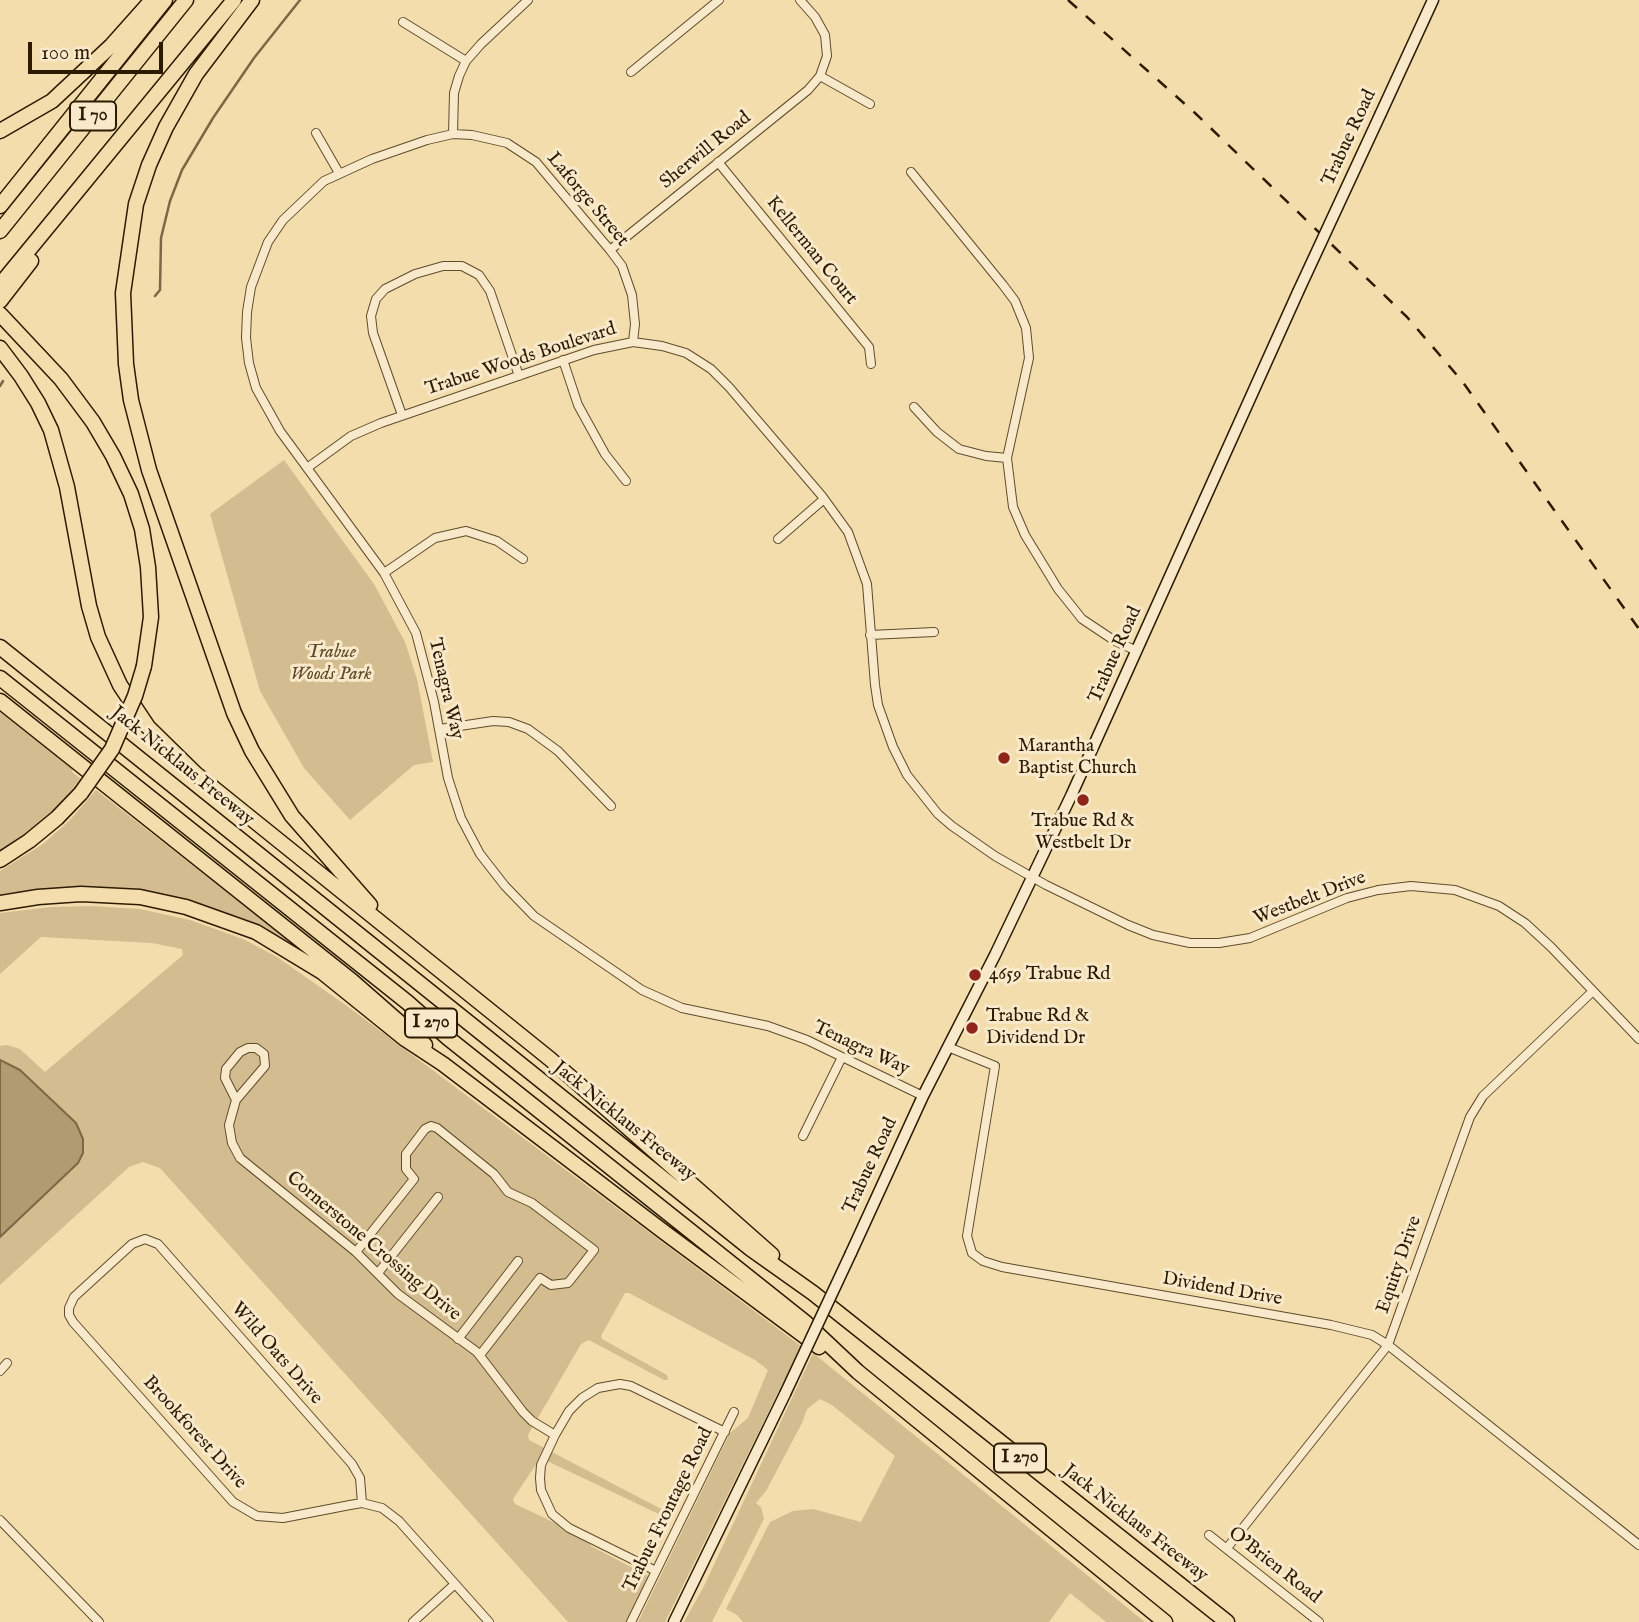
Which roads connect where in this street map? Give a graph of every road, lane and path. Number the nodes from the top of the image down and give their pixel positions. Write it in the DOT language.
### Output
graph roads {
  1 [pos="152,0"];
  2 [pos="165,0"];
  3 [pos="186,0"];
  4 [pos="234,0"];
  5 [pos="252,0"];
  6 [pos="528,0"];
  7 [pos="719,0"];
  8 [pos="800,0"];
  9 [pos="1433,0"];
  10 [pos="403,22"];
  11 [pos="466,61"];
  12 [pos="631,72"];
  13 [pos="820,76"];
  14 [pos="870,104"];
  15 [pos="0,131"];
  16 [pos="316,132"];
  17 [pos="453,134"];
  18 [pos="718,162"];
  19 [pos="911,172"];
  20 [pos="339,173"];
  21 [pos="0,206"];
  22 [pos="0,231"];
  23 [pos="610,250"];
  24 [pos="8,280"];
  25 [pos="0,302"];
  26 [pos="0,314"];
  27 [pos="633,342"];
  28 [pos="0,348"];
  29 [pos="563,360"];
  30 [pos="871,364"];
  31 [pos="519,376"];
  32 [pos="914,407"];
  33 [pos="402,415"];
  34 [pos="1007,458"];
  35 [pos="307,468"];
  36 [pos="626,481"];
  37 [pos="824,499"];
  38 [pos="778,539"];
  39 [pos="523,559"];
  40 [pos="384,573"];
  41 [pos="933,632"];
  42 [pos="870,635"];
  43 [pos="0,647"];
  44 [pos="1137,652"];
  45 [pos="0,678"];
  46 [pos="0,701"];
  47 [pos="440,729"];
  48 [pos="611,806"];
  49 [pos="0,860"];
  50 [pos="1034,877"];
  51 [pos="0,903"];
  52 [pos="396,935"];
  53 [pos="1593,991"];
  54 [pos="1639,1039"];
  55 [pos="948,1047"];
  56 [pos="842,1057"];
  57 [pos="443,1064"];
  58 [pos="923,1096"];
  59 [pos="236,1100"];
  60 [pos="803,1136"];
  61 [pos="438,1197"];
  62 [pos="356,1252"];
  63 [pos="518,1261"];
  64 [pos="377,1273"];
  65 [pos="813,1293"];
  66 [pos="69,1308"];
  67 [pos="458,1339"];
  68 [pos="1388,1345"];
  69 [pos="480,1355"];
  70 [pos="7,1363"];
  71 [pos="0,1371"];
  72 [pos="858,1372"];
  73 [pos="734,1412"];
  74 [pos="725,1432"];
  75 [pos="555,1435"];
  76 [pos="362,1503"];
  77 [pos="0,1520"];
  78 [pos="1209,1535"];
  79 [pos="1639,1545"];
  80 [pos="1227,1548"];
  81 [pos="656,1571"];
  82 [pos="455,1584"];
  83 [pos="99,1622"];
  84 [pos="412,1622"];
  85 [pos="489,1622"];
  86 [pos="631,1622"];
  87 [pos="674,1622"];
  88 [pos="1165,1622"];
  89 [pos="1227,1622"];
  90 [pos="1319,1622"];
  1 -- 15 [label="highway"];
  2 -- 21 [label="highway"];
  3 -- 22 [label="highway, I 70"];
  4 -- 24 [label="highway, I 70"];
  5 -- 52 [label="highway"];
  6 -- 11 [label="street"];
  7 -- 12 [label="street"];
  8 -- 13 [label="street"];
  9 -- 44 [label="main road, Trabue Road, bridge"];
  10 -- 11 [label="street"];
  11 -- 17 [label="street"];
  13 -- 14 [label="street"];
  13 -- 18 [label="street, Sherwill Road"];
  16 -- 20 [label="street"];
  17 -- 20 [label="street, Tenagra Way"];
  17 -- 23 [label="street, Laforge Street"];
  18 -- 23 [label="street, Sherwill Road"];
  18 -- 30 [label="street, Kellerman Court"];
  19 -- 34 [label="street"];
  20 -- 35 [label="street, Tenagra Way"];
  23 -- 27 [label="street, Laforge Street"];
  24 -- 25 [label="highway"];
  26 -- 49 [label="highway, bridge"];
  27 -- 29 [label="street, Trabue Woods Boulevard"];
  27 -- 37 [label="street, Trabue Woods Boulevard"];
  28 -- 52 [label="highway"];
  29 -- 31 [label="street, Trabue Woods Boulevard"];
  29 -- 36 [label="street"];
  31 -- 33 [label="street, Trabue Woods Boulevard"];
  31 -- 33 [label="street"];
  32 -- 34 [label="street"];
  33 -- 35 [label="street, Trabue Woods Boulevard"];
  34 -- 44 [label="street"];
  35 -- 40 [label="street, Tenagra Way"];
  37 -- 38 [label="street"];
  37 -- 42 [label="street, Trabue Woods Boulevard"];
  39 -- 40 [label="street"];
  40 -- 47 [label="street, Tenagra Way"];
  41 -- 42 [label="street"];
  42 -- 50 [label="street, Trabue Woods Boulevard"];
  43 -- 65 [label="highway, Jack Nicklaus Freeway / I 270"];
  44 -- 50 [label="main road, Trabue Road"];
  45 -- 72 [label="highway, I 270"];
  46 -- 57 [label="highway"];
  47 -- 48 [label="street"];
  47 -- 56 [label="street, Tenagra Way"];
  50 -- 53 [label="street, Westbelt Drive"];
  50 -- 55 [label="main road, Trabue Road"];
  51 -- 57 [label="highway"];
  52 -- 65 [label="highway"];
  53 -- 54 [label="street, Westbelt Drive"];
  53 -- 68 [label="street, Equity Drive"];
  55 -- 58 [label="main road, Trabue Road"];
  55 -- 68 [label="street, Dividend Drive"];
  56 -- 58 [label="street, Tenagra Way"];
  56 -- 60 [label="street"];
  57 -- 72 [label="highway"];
  58 -- 87 [label="main road, Trabue Road, bridge"];
  59 -- 59 [label="street, Cornerstone Crossing Drive"];
  59 -- 62 [label="street, Cornerstone Crossing Drive"];
  61 -- 64 [label="street"];
  62 -- 64 [label="street, Cornerstone Crossing Drive"];
  62 -- 69 [label="street"];
  63 -- 67 [label="street"];
  64 -- 67 [label="street, Cornerstone Crossing Drive"];
  65 -- 89 [label="highway, Jack Nicklaus Freeway / I 270"];
  66 -- 76 [label="street, Brookforest Drive"];
  66 -- 76 [label="street, Wild Oats Drive"];
  67 -- 69 [label="street, Cornerstone Crossing Drive"];
  68 -- 79 [label="street, Dividend Drive"];
  68 -- 80 [label="street, Equity Drive"];
  69 -- 75 [label="street, Cornerstone Crossing Drive"];
  70 -- 71 [label="street"];
  72 -- 88 [label="highway, I 270"];
  73 -- 74 [label="street, Trabue Frontage Road"];
  74 -- 75 [label="street"];
  74 -- 81 [label="street, Trabue Frontage Road"];
  75 -- 81 [label="street"];
  76 -- 82 [label="street"];
  77 -- 83 [label="street"];
  78 -- 80 [label="street, O'Brien Road"];
  80 -- 90 [label="street, O'Brien Road"];
  81 -- 86 [label="street, Trabue Frontage Road"];
  82 -- 84 [label="street"];
  82 -- 85 [label="street"];
}
